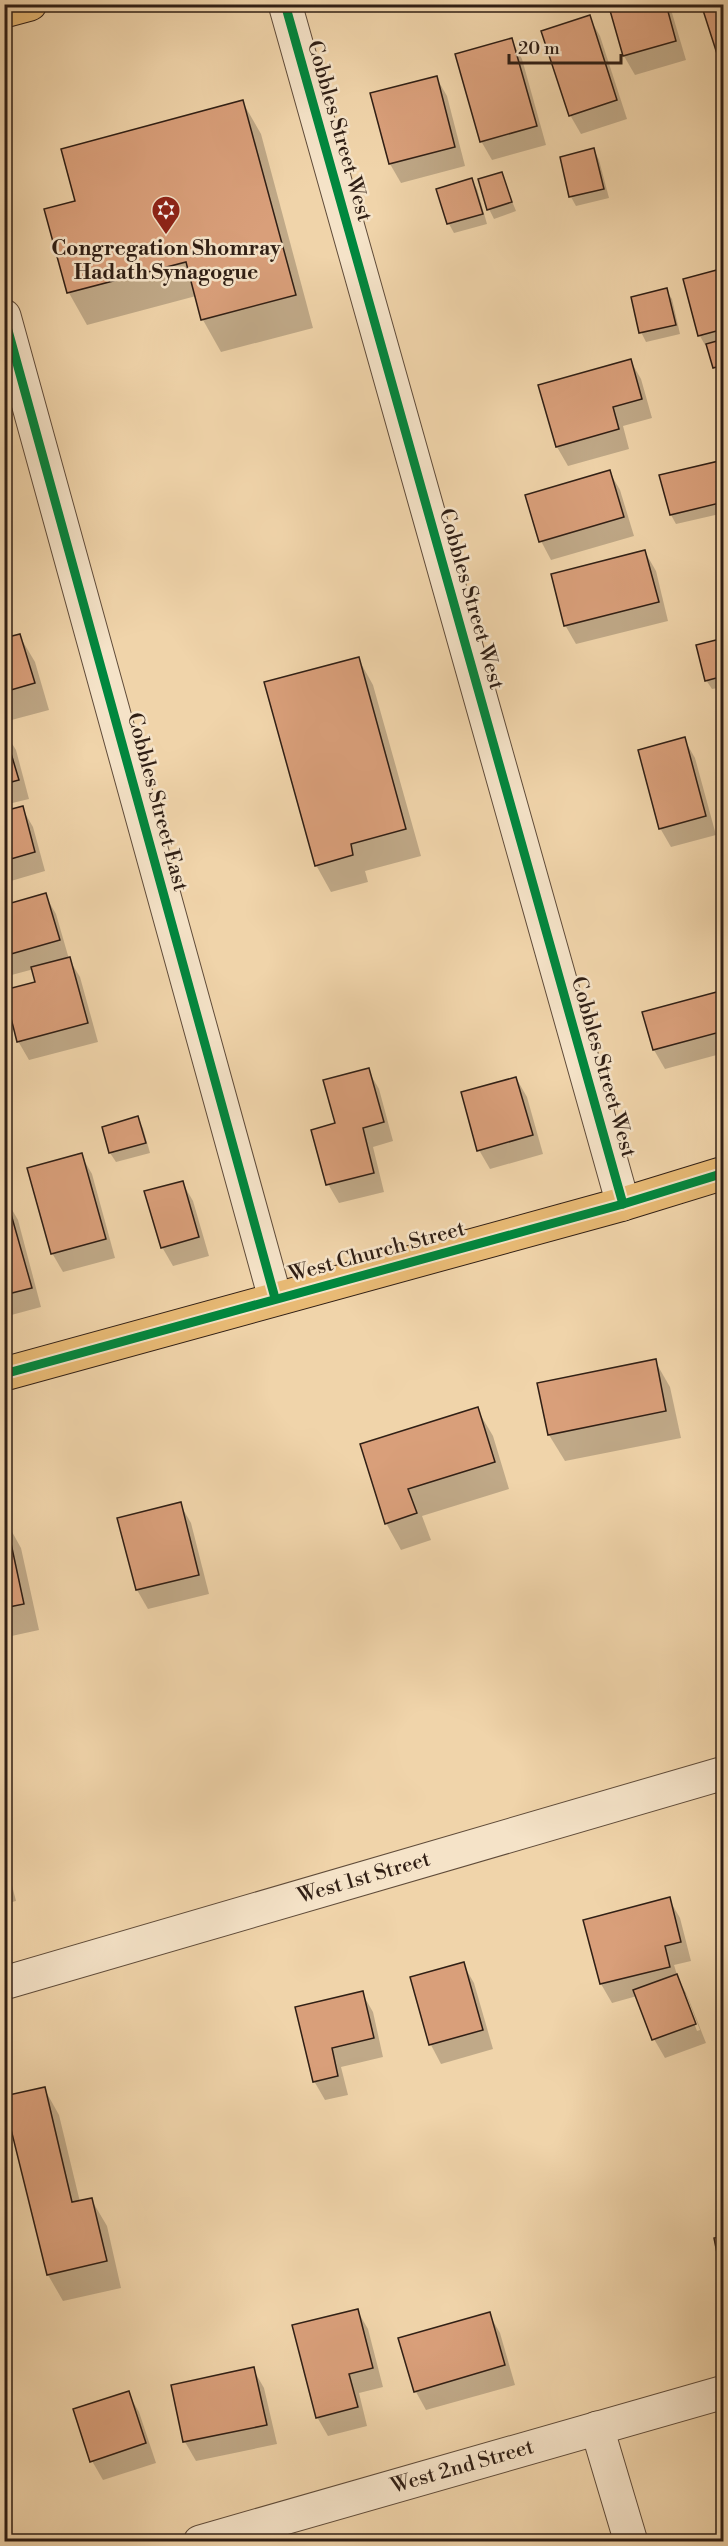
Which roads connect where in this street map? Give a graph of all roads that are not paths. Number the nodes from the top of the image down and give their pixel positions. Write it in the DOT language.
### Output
graph roads {
  1 [pos="30,4"];
  2 [pos="285,4"];
  3 [pos="4,11"];
  4 [pos="4,316"];
  5 [pos="723,1173"];
  6 [pos="623,1204"];
  7 [pos="275,1298"];
  8 [pos="4,1374"];
  9 [pos="723,1773"];
  10 [pos="4,1983"];
  11 [pos="723,2392"];
  12 [pos="597,2428"];
  13 [pos="200,2541"];
  14 [pos="631,2541"];
  1 -- 3 [label="main road"];
  2 -- 6 [label="street, Cobbles Street West"];
  4 -- 7 [label="street, Cobbles Street East"];
  5 -- 6 [label="main road, West Church Street"];
  6 -- 7 [label="main road, West Church Street"];
  7 -- 8 [label="main road, West Church Street"];
  9 -- 10 [label="street, West 1st Street"];
  11 -- 12 [label="street, West 2nd Street"];
  12 -- 13 [label="street, West 2nd Street"];
  12 -- 14 [label="street"];
}
